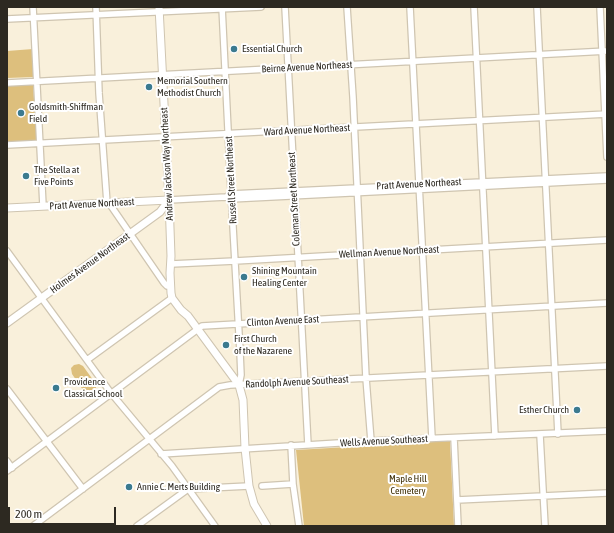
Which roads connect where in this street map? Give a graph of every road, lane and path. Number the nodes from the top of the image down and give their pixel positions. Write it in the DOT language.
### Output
graph roads {
  1 [pos="33,7"];
  2 [pos="96,7"];
  3 [pos="262,7"];
  4 [pos="285,7"];
  5 [pos="347,7"];
  6 [pos="410,7"];
  7 [pos="474,7"];
  8 [pos="537,7"];
  9 [pos="600,7"];
  10 [pos="222,8"];
  11 [pos="159,10"];
  12 [pos="96,15"];
  13 [pos="34,18"];
  14 [pos="7,20"];
  15 [pos="604,51"];
  16 [pos="539,55"];
  17 [pos="476,58"];
  18 [pos="413,61"];
  19 [pos="351,64"];
  20 [pos="288,68"];
  21 [pos="225,71"];
  22 [pos="162,75"];
  23 [pos="99,78"];
  24 [pos="37,81"];
  25 [pos="7,83"];
  26 [pos="606,114"];
  27 [pos="542,118"];
  28 [pos="480,122"];
  29 [pos="416,124"];
  30 [pos="354,127"];
  31 [pos="291,130"];
  32 [pos="228,134"];
  33 [pos="166,137"];
  34 [pos="103,141"];
  35 [pos="40,144"];
  36 [pos="7,145"];
  37 [pos="607,157"];
  38 [pos="607,176"];
  39 [pos="607,180"];
  40 [pos="545,181"];
  41 [pos="482,184"];
  42 [pos="419,187"];
  43 [pos="358,190"];
  44 [pos="294,194"];
  45 [pos="229,197"];
  46 [pos="169,200"];
  47 [pos="108,203"];
  48 [pos="43,206"];
  49 [pos="7,208"];
  50 [pos="130,235"];
  51 [pos="607,240"];
  52 [pos="549,243"];
  53 [pos="486,247"];
  54 [pos="423,250"];
  55 [pos="7,251"];
  56 [pos="360,254"];
  57 [pos="297,257"];
  58 [pos="235,261"];
  59 [pos="171,264"];
  60 [pos="171,286"];
  61 [pos="42,298"];
  62 [pos="172,298"];
  63 [pos="607,303"];
  64 [pos="552,306"];
  65 [pos="489,310"];
  66 [pos="426,313"];
  67 [pos="188,316"];
  68 [pos="363,316"];
  69 [pos="301,320"];
  70 [pos="7,323"];
  71 [pos="238,323"];
  72 [pos="197,329"];
  73 [pos="87,360"];
  74 [pos="607,366"];
  75 [pos="555,368"];
  76 [pos="492,372"];
  77 [pos="429,374"];
  78 [pos="366,378"];
  79 [pos="304,381"];
  80 [pos="239,385"];
  81 [pos="7,389"];
  82 [pos="111,393"];
  83 [pos="607,431"];
  84 [pos="558,434"];
  85 [pos="540,435"];
  86 [pos="495,436"];
  87 [pos="432,438"];
  88 [pos="454,438"];
  89 [pos="149,439"];
  90 [pos="371,441"];
  91 [pos="47,442"];
  92 [pos="290,445"];
  93 [pos="308,445"];
  94 [pos="245,448"];
  95 [pos="162,454"];
  96 [pos="7,461"];
  97 [pos="10,469"];
  98 [pos="293,484"];
  99 [pos="249,486"];
  100 [pos="262,486"];
  101 [pos="83,489"];
  102 [pos="188,489"];
  103 [pos="607,493"];
  104 [pos="543,496"];
  105 [pos="457,500"];
  106 [pos="33,526"];
  107 [pos="137,526"];
  108 [pos="215,526"];
  109 [pos="267,526"];
  110 [pos="299,526"];
  111 [pos="458,526"];
  112 [pos="545,526"];
  1 -- 13 [label="street"];
  2 -- 12 [label="street"];
  3 -- 10 [label="street"];
  4 -- 20 [label="street, Coleman Street Northeast"];
  5 -- 19 [label="street"];
  6 -- 18 [label="street"];
  7 -- 17 [label="street"];
  8 -- 16 [label="street"];
  9 -- 15 [label="street"];
  10 -- 11 [label="street"];
  10 -- 21 [label="street, Russell Street Northeast"];
  11 -- 12 [label="street"];
  11 -- 22 [label="main road, Andrew Jackson Way Northeast"];
  12 -- 13 [label="street"];
  12 -- 23 [label="street"];
  13 -- 14 [label="street"];
  13 -- 24 [label="street"];
  15 -- 16 [label="street, Beirne Avenue Northeast"];
  15 -- 26 [label="street"];
  16 -- 17 [label="street, Beirne Avenue Northeast"];
  16 -- 27 [label="street"];
  17 -- 18 [label="street, Beirne Avenue Northeast"];
  17 -- 28 [label="street"];
  18 -- 19 [label="street, Beirne Avenue Northeast"];
  18 -- 29 [label="street"];
  19 -- 20 [label="street, Beirne Avenue Northeast"];
  19 -- 30 [label="street"];
  20 -- 21 [label="street, Beirne Avenue Northeast"];
  20 -- 31 [label="street, Coleman Street Northeast"];
  21 -- 22 [label="street, Beirne Avenue Northeast"];
  21 -- 32 [label="street, Russell Street Northeast"];
  22 -- 23 [label="street, Beirne Avenue Northeast"];
  22 -- 33 [label="main road, Andrew Jackson Way Northeast"];
  23 -- 24 [label="street, Beirne Avenue Northeast"];
  23 -- 34 [label="street"];
  24 -- 25 [label="street, Beirne Avenue Northeast"];
  24 -- 35 [label="street"];
  26 -- 27 [label="street, Ward Avenue Northeast"];
  26 -- 37 [label="street"];
  27 -- 28 [label="street, Ward Avenue Northeast"];
  27 -- 40 [label="street"];
  28 -- 29 [label="street, Ward Avenue Northeast"];
  28 -- 41 [label="street"];
  29 -- 30 [label="street, Ward Avenue Northeast"];
  29 -- 42 [label="street"];
  30 -- 31 [label="street, Ward Avenue Northeast"];
  30 -- 43 [label="street"];
  31 -- 32 [label="street, Ward Avenue Northeast"];
  31 -- 44 [label="street, Coleman Street Northeast"];
  32 -- 33 [label="street, Ward Avenue Northeast"];
  32 -- 45 [label="street, Russell Street Northeast"];
  33 -- 34 [label="street, Ward Avenue Northeast"];
  33 -- 46 [label="main road, Andrew Jackson Way Northeast"];
  34 -- 35 [label="street, Ward Avenue Northeast"];
  34 -- 47 [label="street"];
  35 -- 36 [label="street, Ward Avenue Northeast"];
  35 -- 48 [label="street"];
  38 -- 40 [label="street, Pratt Avenue Northeast"];
  39 -- 40 [label="street, Pratt Avenue Northeast"];
  40 -- 41 [label="street, Pratt Avenue Northeast"];
  40 -- 52 [label="street"];
  41 -- 42 [label="street, Pratt Avenue Northeast"];
  41 -- 53 [label="street"];
  42 -- 43 [label="street, Pratt Avenue Northeast"];
  42 -- 54 [label="street"];
  43 -- 44 [label="street, Pratt Avenue Northeast"];
  43 -- 56 [label="street"];
  44 -- 45 [label="street, Pratt Avenue Northeast"];
  44 -- 57 [label="street, Coleman Street Northeast"];
  45 -- 46 [label="street, Pratt Avenue Northeast"];
  45 -- 58 [label="street, Russell Street Northeast"];
  46 -- 47 [label="main road, Pratt Avenue Northeast"];
  46 -- 50 [label="main road, Holmes Avenue Northeast"];
  46 -- 59 [label="main road, Andrew Jackson Way Northeast"];
  47 -- 48 [label="main road, Pratt Avenue Northeast"];
  47 -- 50 [label="street"];
  48 -- 49 [label="main road, Pratt Avenue Northeast"];
  50 -- 60 [label="street"];
  50 -- 61 [label="main road, Holmes Avenue Northeast"];
  51 -- 52 [label="street, Wellman Avenue Northeast"];
  52 -- 53 [label="street, Wellman Avenue Northeast"];
  52 -- 64 [label="street"];
  53 -- 54 [label="street, Wellman Avenue Northeast"];
  53 -- 65 [label="street"];
  54 -- 56 [label="street, Wellman Avenue Northeast"];
  54 -- 66 [label="street"];
  55 -- 61 [label="street"];
  56 -- 57 [label="street, Wellman Avenue Northeast"];
  56 -- 68 [label="street"];
  57 -- 58 [label="street, Wellman Avenue Northeast"];
  57 -- 69 [label="street, Coleman Street Northeast"];
  58 -- 59 [label="street, Wellman Avenue Northeast"];
  58 -- 71 [label="street, Russell Street Northeast"];
  59 -- 60 [label="main road, Andrew Jackson Way Northeast"];
  59 -- 67 [label="main road"];
  60 -- 62 [label="main road, Andrew Jackson Way Northeast"];
  61 -- 70 [label="main road, Holmes Avenue Northeast"];
  61 -- 73 [label="street"];
  62 -- 67 [label="main road"];
  62 -- 73 [label="street"];
  63 -- 64 [label="street, Clinton Avenue East"];
  64 -- 65 [label="street, Clinton Avenue East"];
  64 -- 75 [label="street"];
  65 -- 66 [label="street, Clinton Avenue East"];
  65 -- 76 [label="street"];
  66 -- 68 [label="street, Clinton Avenue East"];
  66 -- 77 [label="street"];
  67 -- 72 [label="main road"];
  68 -- 69 [label="street, Clinton Avenue East"];
  68 -- 78 [label="street"];
  69 -- 71 [label="street, Clinton Avenue East"];
  69 -- 79 [label="street, Coleman Street Northeast"];
  71 -- 72 [label="street, Clinton Avenue East"];
  71 -- 80 [label="street, Russell Street Northeast"];
  72 -- 80 [label="main road"];
  72 -- 82 [label="street, Clinton Avenue East"];
  73 -- 82 [label="street"];
  74 -- 75 [label="street, Randolph Avenue Southeast"];
  75 -- 76 [label="street, Randolph Avenue Southeast"];
  75 -- 84 [label="street"];
  76 -- 77 [label="street, Randolph Avenue Southeast"];
  76 -- 86 [label="street"];
  77 -- 78 [label="street, Randolph Avenue Southeast"];
  77 -- 87 [label="street"];
  78 -- 79 [label="street, Randolph Avenue Southeast"];
  78 -- 90 [label="street"];
  79 -- 80 [label="street, Randolph Avenue Southeast"];
  79 -- 93 [label="street, Coleman Street Northeast"];
  80 -- 89 [label="street, Randolph Avenue Southeast"];
  80 -- 94 [label="main road"];
  81 -- 91 [label="street"];
  82 -- 89 [label="street"];
  82 -- 91 [label="street, Clinton Avenue East"];
  83 -- 84 [label="street, Wells Avenue Southeast"];
  84 -- 85 [label="street, Wells Avenue Southeast"];
  85 -- 86 [label="street, Wells Avenue Southeast"];
  85 -- 104 [label="street"];
  86 -- 88 [label="street, Wells Avenue Southeast"];
  87 -- 88 [label="street, Wells Avenue Southeast"];
  87 -- 90 [label="street, Wells Avenue Southeast"];
  88 -- 105 [label="street"];
  89 -- 95 [label="street"];
  89 -- 101 [label="street, Randolph Avenue Southeast"];
  90 -- 93 [label="street, Wells Avenue Southeast"];
  91 -- 97 [label="street, Clinton Avenue East"];
  91 -- 101 [label="street"];
  92 -- 93 [label="street, Wells Avenue Southeast"];
  92 -- 94 [label="street, Wells Avenue Southeast"];
  92 -- 98 [label="street"];
  94 -- 95 [label="street, Wells Avenue Southeast"];
  94 -- 99 [label="main road"];
  95 -- 102 [label="street"];
  96 -- 97 [label="street"];
  98 -- 100 [label="street"];
  98 -- 110 [label="street"];
  99 -- 102 [label="street"];
  99 -- 109 [label="main road"];
  101 -- 106 [label="street, Randolph Avenue Southeast"];
  102 -- 107 [label="street"];
  102 -- 108 [label="street"];
  103 -- 104 [label="street"];
  104 -- 105 [label="street"];
  104 -- 112 [label="street"];
  105 -- 111 [label="street"];
}
